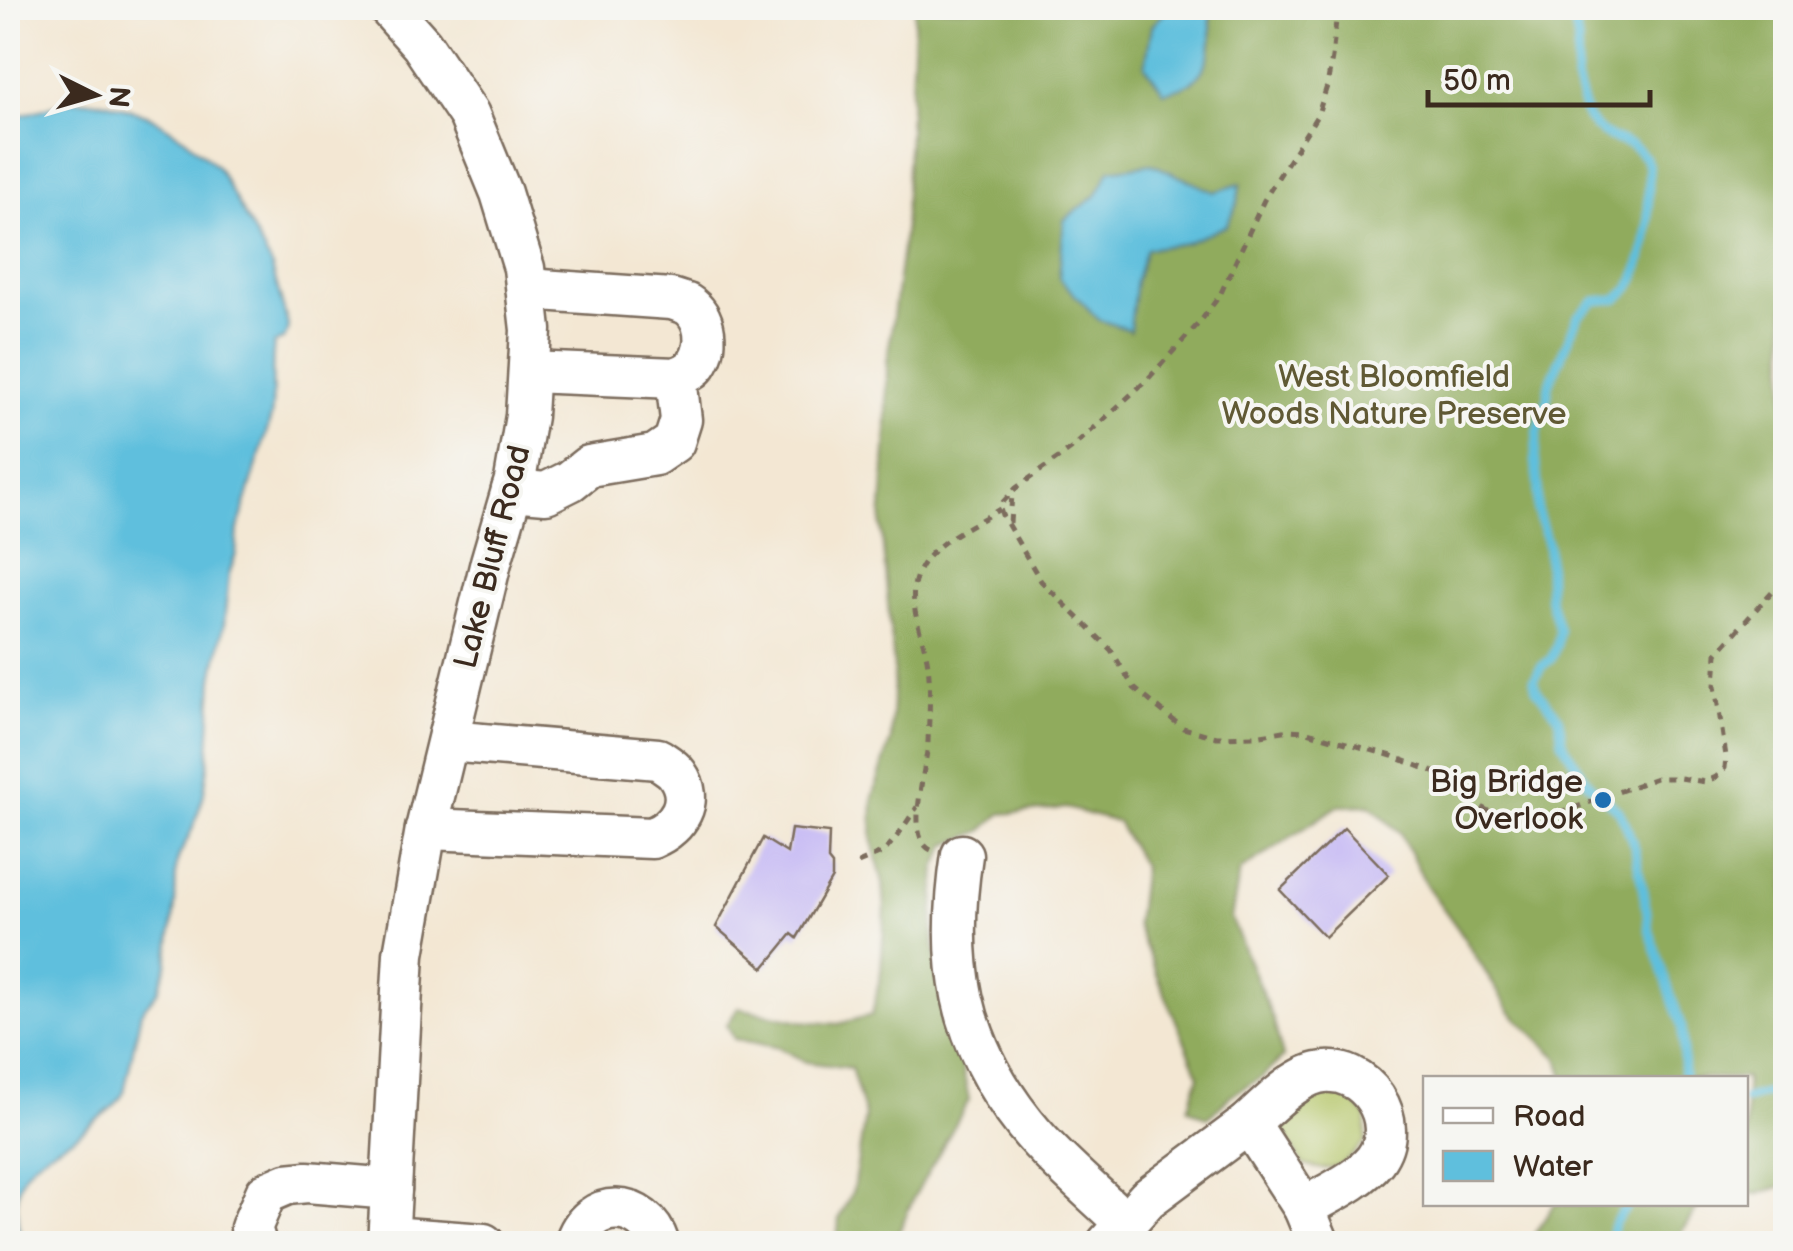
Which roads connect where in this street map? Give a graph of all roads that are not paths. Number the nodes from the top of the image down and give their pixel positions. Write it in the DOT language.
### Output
graph roads {
  1 [pos="389,8"];
  2 [pos="527,289"];
  3 [pos="530,372"];
  4 [pos="676,378"];
  5 [pos="512,490"];
  6 [pos="448,740"];
  7 [pos="426,829"];
  8 [pos="961,859"];
  9 [pos="1249,1123"];
  10 [pos="391,1190"];
  11 [pos="1311,1226"];
  12 [pos="1116,1232"];
  13 [pos="388,1240"];
  14 [pos="256,1244"];
  15 [pos="484,1244"];
  16 [pos="575,1244"];
  17 [pos="659,1244"];
  1 -- 2 [label="street, Lake Bluff Road"];
  2 -- 3 [label="street, Lake Bluff Road"];
  2 -- 4 [label="street"];
  3 -- 4 [label="street"];
  3 -- 5 [label="street, Lake Bluff Road"];
  4 -- 5 [label="street"];
  5 -- 6 [label="street, Lake Bluff Road"];
  6 -- 7 [label="street, Lake Bluff Road"];
  6 -- 7 [label="street"];
  7 -- 10 [label="street, Lake Bluff Road"];
  8 -- 12 [label="street"];
  9 -- 11 [label="street"];
  9 -- 11 [label="street"];
  9 -- 12 [label="street"];
  10 -- 13 [label="street, Lake Bluff Road"];
  10 -- 14 [label="street"];
  13 -- 15 [label="street"];
  16 -- 17 [label="street"];
}
